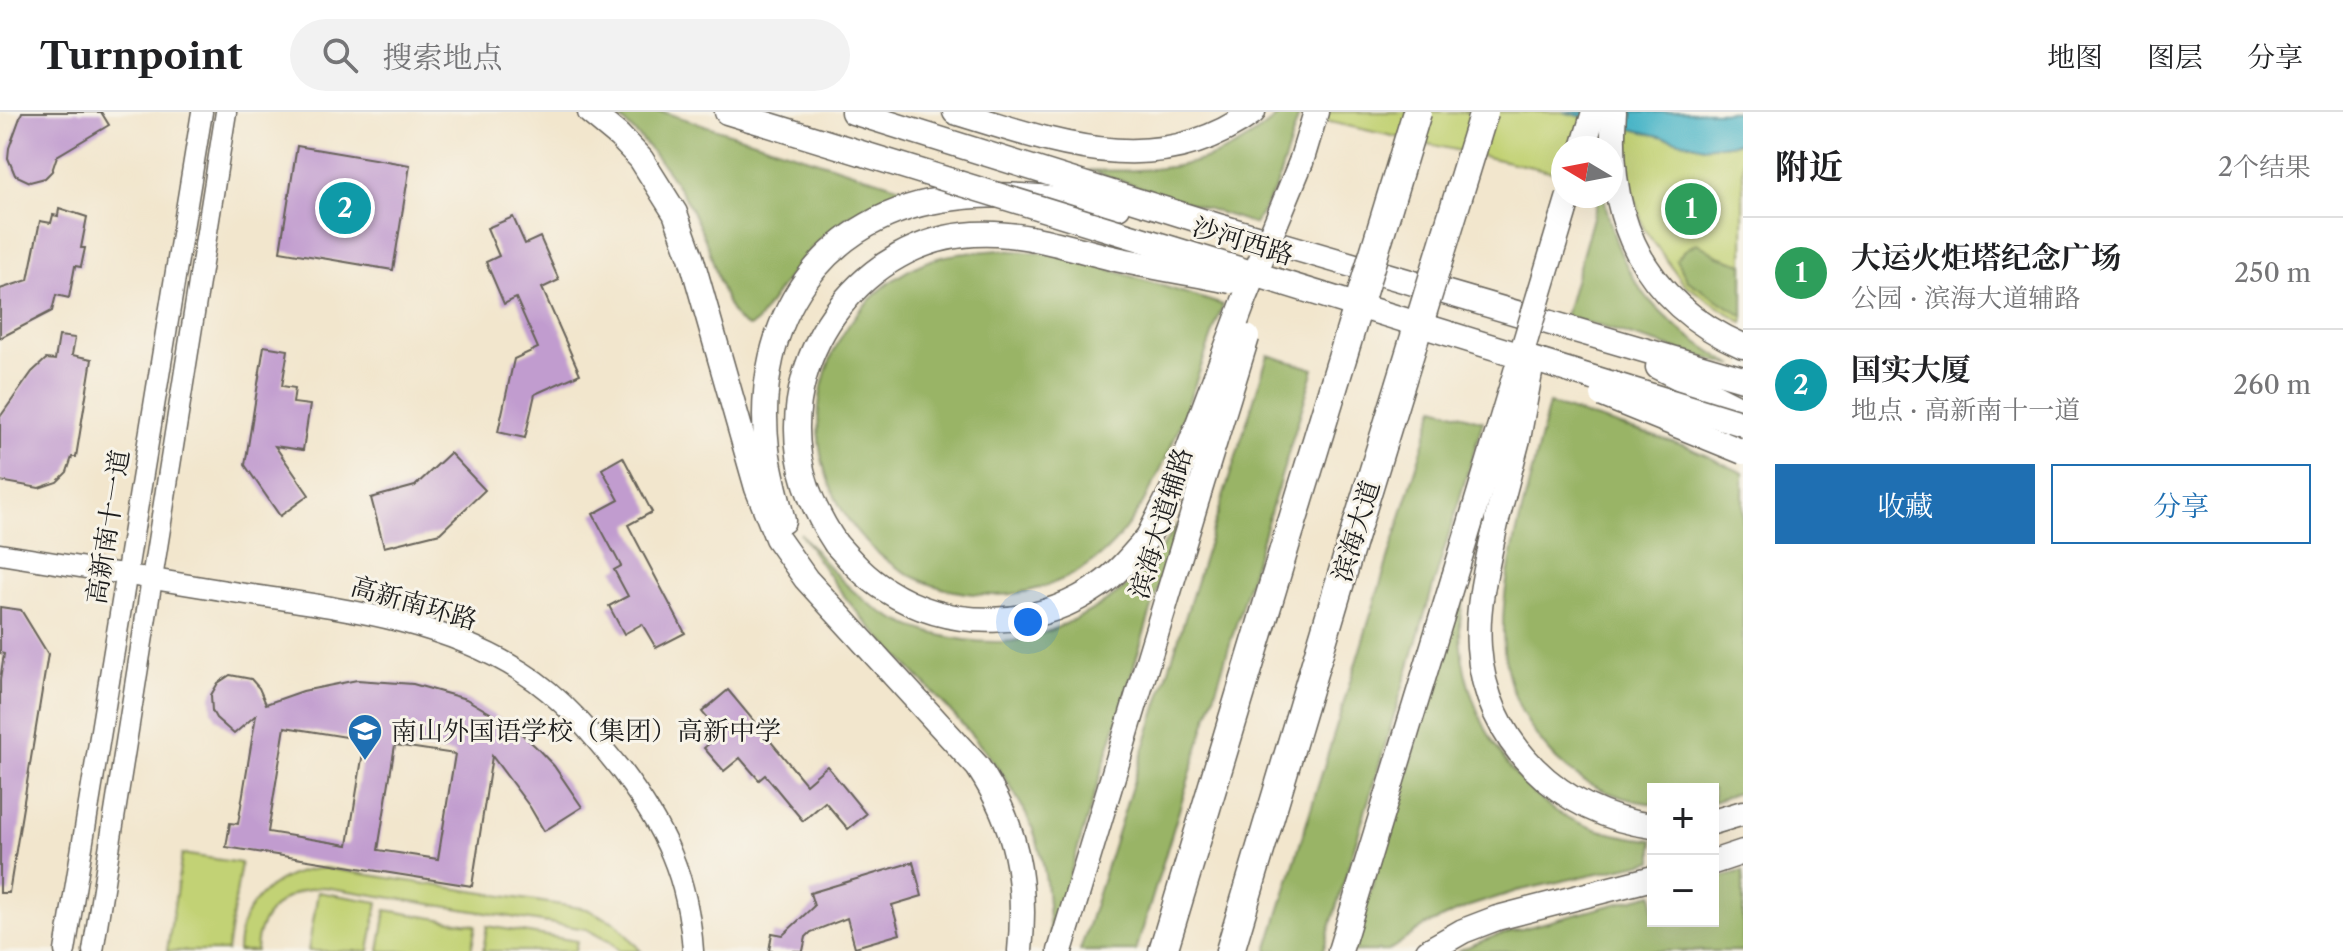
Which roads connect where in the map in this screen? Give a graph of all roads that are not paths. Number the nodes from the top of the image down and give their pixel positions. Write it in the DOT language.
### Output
graph roads {
  1 [pos="202,112"];
  2 [pos="226,112"];
  3 [pos="590,112"];
  4 [pos="853,112"];
  5 [pos="955,112"];
  6 [pos="1253,112"];
  7 [pos="1316,112"];
  8 [pos="1417,112"];
  9 [pos="1484,112"];
  10 [pos="1594,112"];
  11 [pos="1614,112"];
  12 [pos="738,115"];
  13 [pos="1587,136"];
  14 [pos="1301,162"];
  15 [pos="1565,208"];
  16 [pos="1218,226"];
  17 [pos="1550,257"];
  18 [pos="1340,300"];
  19 [pos="1548,322"];
  20 [pos="1743,346"];
  21 [pos="1517,357"];
  22 [pos="1743,379"];
  23 [pos="1743,410"];
  24 [pos="1743,424"];
  25 [pos="757,452"];
  26 [pos="1743,452"];
  27 [pos="0,554"];
  28 [pos="126,575"];
  29 [pos="152,579"];
  30 [pos="1743,813"];
  31 [pos="1719,820"];
  32 [pos="1647,825"];
  33 [pos="1743,852"];
  34 [pos="1719,860"];
  35 [pos="1647,880"];
  36 [pos="65,951"];
  37 [pos="93,951"];
  38 [pos="693,951"];
  39 [pos="1020,951"];
  40 [pos="1060,951"];
  41 [pos="1163,951"];
  42 [pos="1230,951"];
  43 [pos="1340,951"];
  44 [pos="1428,951"];
  1 -- 28 [label="street, 高新南十一道"];
  2 -- 29 [label="street, 高新南十一道"];
  3 -- 25 [label="main road"];
  4 -- 16 [label="main road, 沙河西路"];
  5 -- 6 [label="main road"];
  7 -- 14 [label="main road, 滨海大道辅路"];
  8 -- 41 [label="highway, bridge"];
  9 -- 42 [label="highway, 滨海大道, bridge"];
  10 -- 13 [label="main road"];
  11 -- 20 [label="main road"];
  12 -- 18 [label="main road, 沙河西路, bridge"];
  14 -- 18 [label="main road, bridge"];
  14 -- 40 [label="main road, 滨海大道辅路, bridge"];
  15 -- 17 [label="main road, bridge"];
  16 -- 19 [label="main road, 沙河西路"];
  16 -- 25 [label="main road"];
  17 -- 32 [label="main road, bridge"];
  17 -- 43 [label="main road, bridge"];
  18 -- 21 [label="main road, 沙河西路, bridge"];
  19 -- 22 [label="main road, 沙河西路"];
  19 -- 23 [label="main road"];
  21 -- 24 [label="main road, 沙河西路, bridge"];
  21 -- 26 [label="main road, bridge"];
  25 -- 39 [label="main road"];
  27 -- 28 [label="street, 高新南环路"];
  28 -- 29 [label="street, 高新南环路"];
  28 -- 36 [label="street, 高新南十一道"];
  29 -- 37 [label="street, 高新南十一道"];
  29 -- 38 [label="street, 高新南环路"];
  30 -- 31 [label="main road"];
  33 -- 34 [label="main road"];
  35 -- 44 [label="main road"];
}
